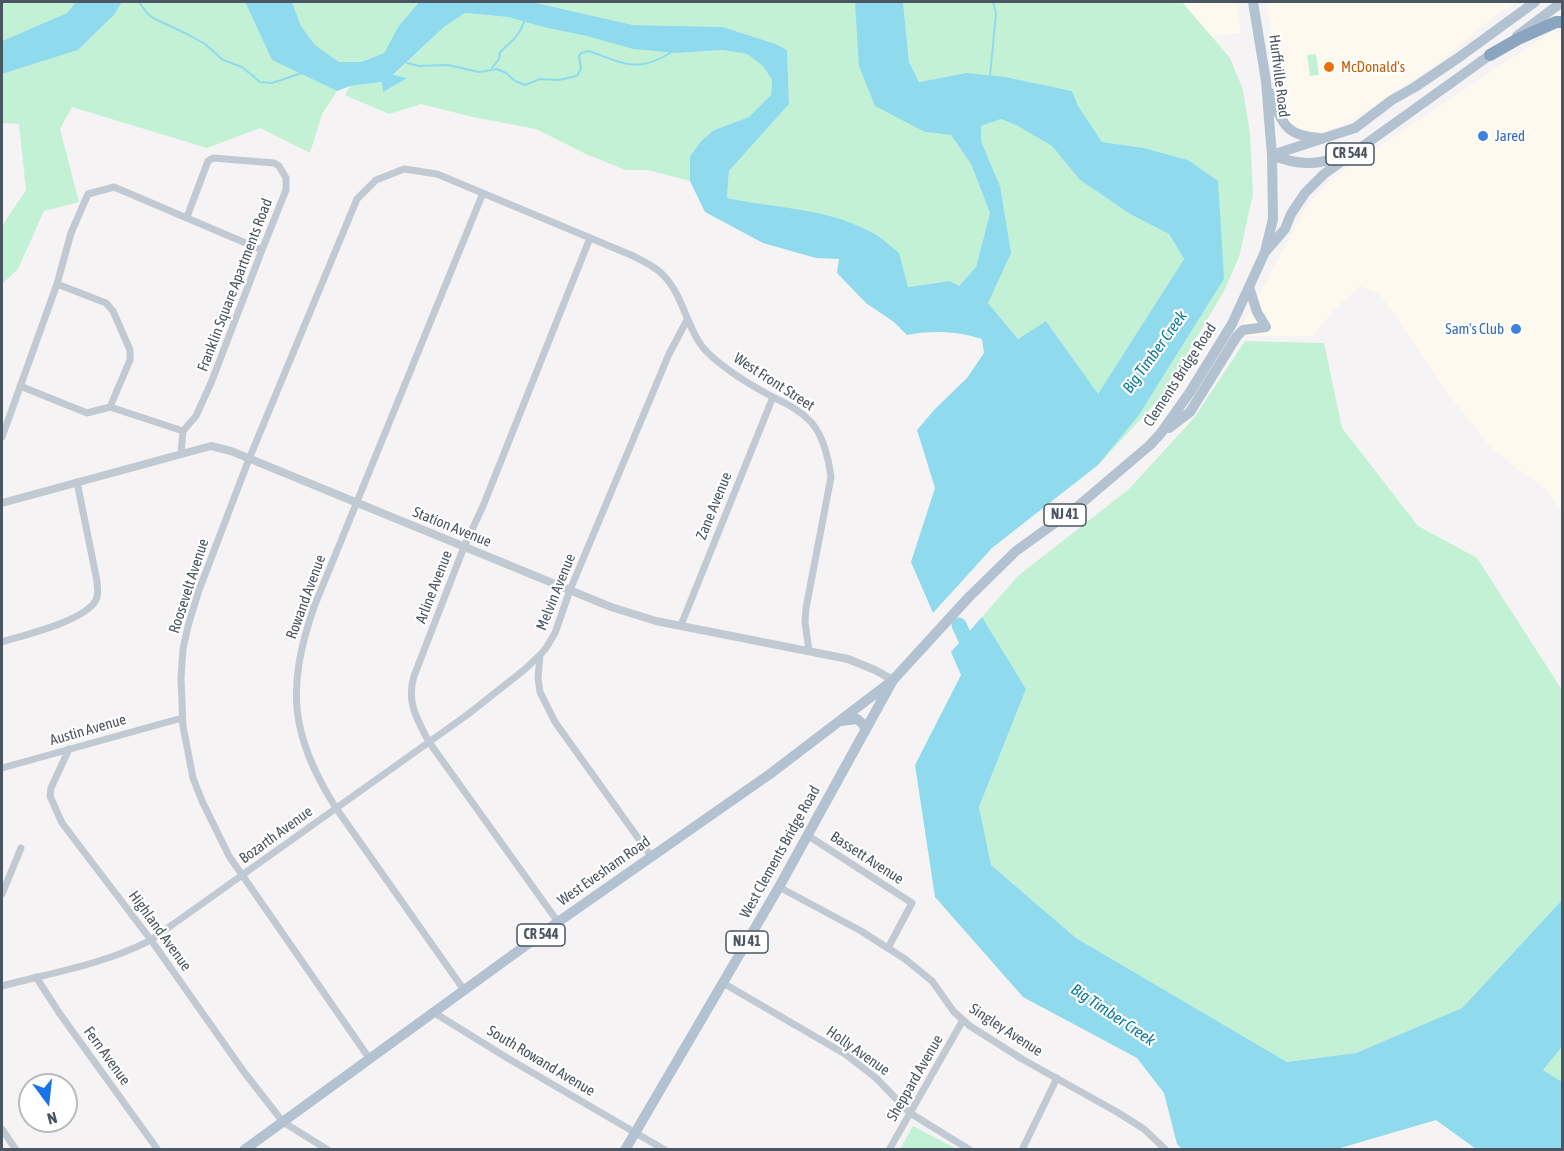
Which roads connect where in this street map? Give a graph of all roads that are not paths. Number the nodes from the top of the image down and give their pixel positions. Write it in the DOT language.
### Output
graph roads {
  1 [pos="1253,2"];
  2 [pos="1534,2"];
  3 [pos="1562,2"];
  4 [pos="1563,22"];
  5 [pos="1490,55"];
  6 [pos="1266,81"];
  7 [pos="1326,139"];
  8 [pos="1358,149"];
  9 [pos="1272,155"];
  10 [pos="380,178"];
  11 [pos="483,193"];
  12 [pos="187,217"];
  13 [pos="590,238"];
  14 [pos="262,250"];
  15 [pos="1265,252"];
  16 [pos="57,284"];
  17 [pos="1249,287"];
  18 [pos="687,320"];
  19 [pos="20,386"];
  20 [pos="773,397"];
  21 [pos="110,407"];
  22 [pos="183,431"];
  23 [pos="1161,433"];
  24 [pos="2,437"];
  25 [pos="181,453"];
  26 [pos="249,459"];
  27 [pos="77,482"];
  28 [pos="2,503"];
  29 [pos="357,503"];
  30 [pos="464,547"];
  31 [pos="570,590"];
  32 [pos="681,625"];
  33 [pos="933,637"];
  34 [pos="2,642"];
  35 [pos="809,651"];
  36 [pos="540,655"];
  37 [pos="893,680"];
  38 [pos="182,718"];
  39 [pos="838,722"];
  40 [pos="865,731"];
  41 [pos="429,742"];
  42 [pos="69,749"];
  43 [pos="2,768"];
  44 [pos="336,808"];
  45 [pos="807,835"];
  46 [pos="21,848"];
  47 [pos="651,856"];
  48 [pos="242,876"];
  49 [pos="779,887"];
  50 [pos="2,894"];
  51 [pos="558,922"];
  52 [pos="150,940"];
  53 [pos="888,948"];
  54 [pos="36,977"];
  55 [pos="723,982"];
  56 [pos="2,986"];
  57 [pos="464,990"];
  58 [pos="433,1012"];
  59 [pos="963,1020"];
  60 [pos="369,1058"];
  61 [pos="1057,1078"];
  62 [pos="910,1113"];
  63 [pos="283,1122"];
  64 [pos="2,1129"];
  65 [pos="635,1133"];
  66 [pos="316,1146"];
  67 [pos="16,1149"];
  68 [pos="158,1149"];
  69 [pos="244,1149"];
  70 [pos="328,1149"];
  71 [pos="625,1149"];
  72 [pos="665,1149"];
  73 [pos="890,1149"];
  74 [pos="970,1149"];
  75 [pos="1022,1149"];
  76 [pos="1166,1149"];
  1 -- 6 [label="main road, Hurffville Road / NJ 41"];
  2 -- 7 [label="main road, CR 544"];
  3 -- 5 [label="main road, Clements Bridge Road / CR 544"];
  4 -- 5 [label="highway"];
  5 -- 8 [label="main road, Clements Bridge Road / CR 544"];
  6 -- 7 [label="main road"];
  6 -- 9 [label="main road, Hurffville Road / NJ 41"];
  7 -- 9 [label="main road, CR 544"];
  8 -- 9 [label="main road, Clements Bridge Road"];
  8 -- 15 [label="main road, Clements Bridge Road / CR 544"];
  9 -- 15 [label="main road, Clements Bridge Road / NJ 41"];
  10 -- 11 [label="street, West Front Street"];
  10 -- 26 [label="street, Roosevelt Avenue"];
  11 -- 13 [label="street, West Front Street"];
  11 -- 29 [label="street, Rowand Avenue"];
  12 -- 14 [label="street"];
  12 -- 14 [label="street, Franklin Square Apartments Road"];
  12 -- 16 [label="street"];
  13 -- 18 [label="street, West Front Street"];
  13 -- 30 [label="street, Arline Avenue"];
  14 -- 22 [label="street, Franklin Square Apartments Road"];
  15 -- 17 [label="main road, Clements Bridge Road / NJ 41"];
  16 -- 19 [label="street"];
  16 -- 21 [label="street"];
  17 -- 23 [label="main road, Clements Bridge Road / NJ 41"];
  17 -- 23 [label="main road"];
  18 -- 20 [label="street, West Front Street"];
  18 -- 31 [label="street, Melvin Avenue"];
  19 -- 21 [label="street"];
  19 -- 24 [label="street"];
  20 -- 32 [label="street, Zane Avenue"];
  20 -- 35 [label="street, West Front Street"];
  21 -- 22 [label="street"];
  22 -- 25 [label="street"];
  23 -- 33 [label="main road, Clements Bridge Road / NJ 41"];
  25 -- 26 [label="street, Station Avenue"];
  25 -- 27 [label="street, Station Avenue"];
  26 -- 29 [label="street, Station Avenue"];
  26 -- 38 [label="street, Roosevelt Avenue"];
  27 -- 28 [label="street, Station Avenue"];
  27 -- 34 [label="street"];
  29 -- 30 [label="street, Station Avenue"];
  29 -- 44 [label="street, Rowand Avenue"];
  30 -- 31 [label="street, Station Avenue"];
  30 -- 41 [label="street, Arline Avenue"];
  31 -- 32 [label="street, Station Avenue"];
  31 -- 36 [label="street, Melvin Avenue"];
  32 -- 35 [label="street, Station Avenue"];
  33 -- 37 [label="main road, West Clements Bridge Road / NJ 41"];
  35 -- 37 [label="street, Station Avenue"];
  36 -- 41 [label="street, Bozarth Avenue"];
  36 -- 47 [label="street"];
  37 -- 39 [label="main road, West Evesham Road / CR 544"];
  37 -- 40 [label="main road, West Clements Bridge Road / NJ 41"];
  38 -- 42 [label="street, Austin Avenue"];
  38 -- 48 [label="street, Roosevelt Avenue"];
  39 -- 40 [label="main road"];
  39 -- 47 [label="main road, West Evesham Road / CR 544"];
  40 -- 45 [label="main road, West Clements Bridge Road / NJ 41"];
  41 -- 44 [label="street, Bozarth Avenue"];
  41 -- 51 [label="street, Arline Avenue"];
  42 -- 43 [label="street, Austin Avenue"];
  42 -- 52 [label="street, Highland Avenue"];
  44 -- 48 [label="street, Bozarth Avenue"];
  44 -- 57 [label="street, Rowand Avenue"];
  45 -- 49 [label="main road, West Clements Bridge Road / NJ 41"];
  45 -- 53 [label="street, Bassett Avenue"];
  46 -- 50 [label="street"];
  47 -- 51 [label="main road, West Evesham Road / CR 544"];
  48 -- 52 [label="street, Bozarth Avenue"];
  48 -- 60 [label="street, Roosevelt Avenue"];
  49 -- 53 [label="street, Singley Avenue"];
  49 -- 55 [label="main road, West Clements Bridge Road / NJ 41"];
  51 -- 57 [label="main road, West Evesham Road / CR 544"];
  52 -- 54 [label="street, Bozarth Avenue"];
  52 -- 63 [label="street, Highland Avenue"];
  53 -- 59 [label="street, Singley Avenue"];
  54 -- 56 [label="street, Bozarth Avenue"];
  54 -- 68 [label="street, Fern Avenue"];
  55 -- 62 [label="street, Holly Avenue"];
  55 -- 65 [label="main road, West Clements Bridge Road / NJ 41"];
  57 -- 58 [label="main road, West Evesham Road / CR 544"];
  58 -- 60 [label="main road, West Evesham Road / CR 544"];
  58 -- 65 [label="street, South Rowand Avenue"];
  59 -- 61 [label="street, Singley Avenue"];
  59 -- 62 [label="street, Sheppard Avenue"];
  60 -- 63 [label="main road, West Evesham Road / CR 544"];
  61 -- 75 [label="street"];
  61 -- 76 [label="street, Singley Avenue"];
  62 -- 73 [label="street, Sheppard Avenue"];
  62 -- 74 [label="street, Holly Avenue"];
  63 -- 66 [label="street"];
  63 -- 69 [label="main road, West Evesham Road / CR 544"];
  64 -- 67 [label="street"];
  65 -- 71 [label="main road, West Clements Bridge Road / NJ 41"];
  65 -- 72 [label="street, South Rowand Avenue"];
  66 -- 70 [label="street"];
}
